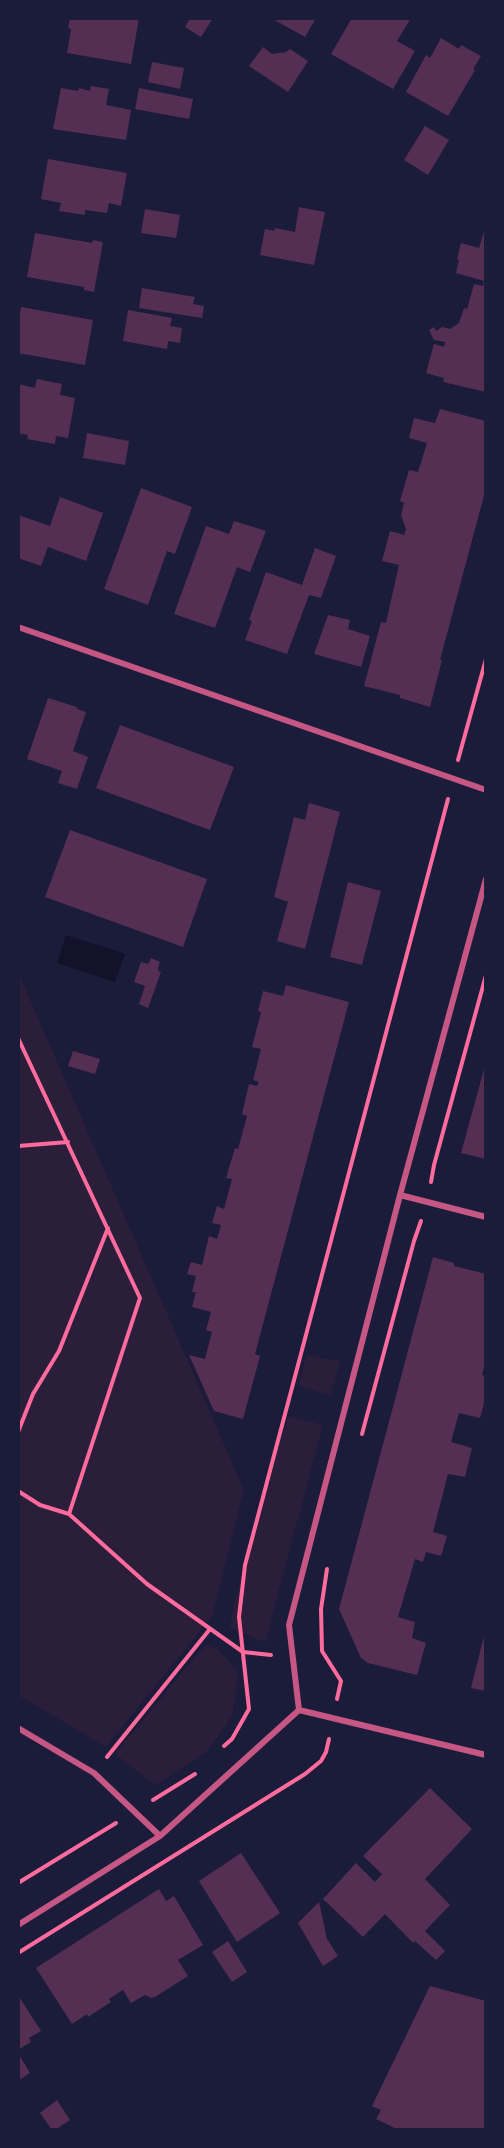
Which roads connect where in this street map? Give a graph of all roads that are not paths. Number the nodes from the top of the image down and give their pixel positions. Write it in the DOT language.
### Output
graph roads {
  1 [pos="18,627"];
  2 [pos="486,790"];
  3 [pos="486,879"];
  4 [pos="400,1195"];
  5 [pos="486,1217"];
  6 [pos="299,1710"];
  7 [pos="18,1728"];
  8 [pos="486,1755"];
  9 [pos="160,1836"];
  10 [pos="18,1925"];
  1 -- 2 [label="street"];
  3 -- 4 [label="street"];
  4 -- 5 [label="street"];
  4 -- 6 [label="street"];
  6 -- 8 [label="street"];
  6 -- 9 [label="street"];
  7 -- 9 [label="street"];
  9 -- 10 [label="street"];
}
